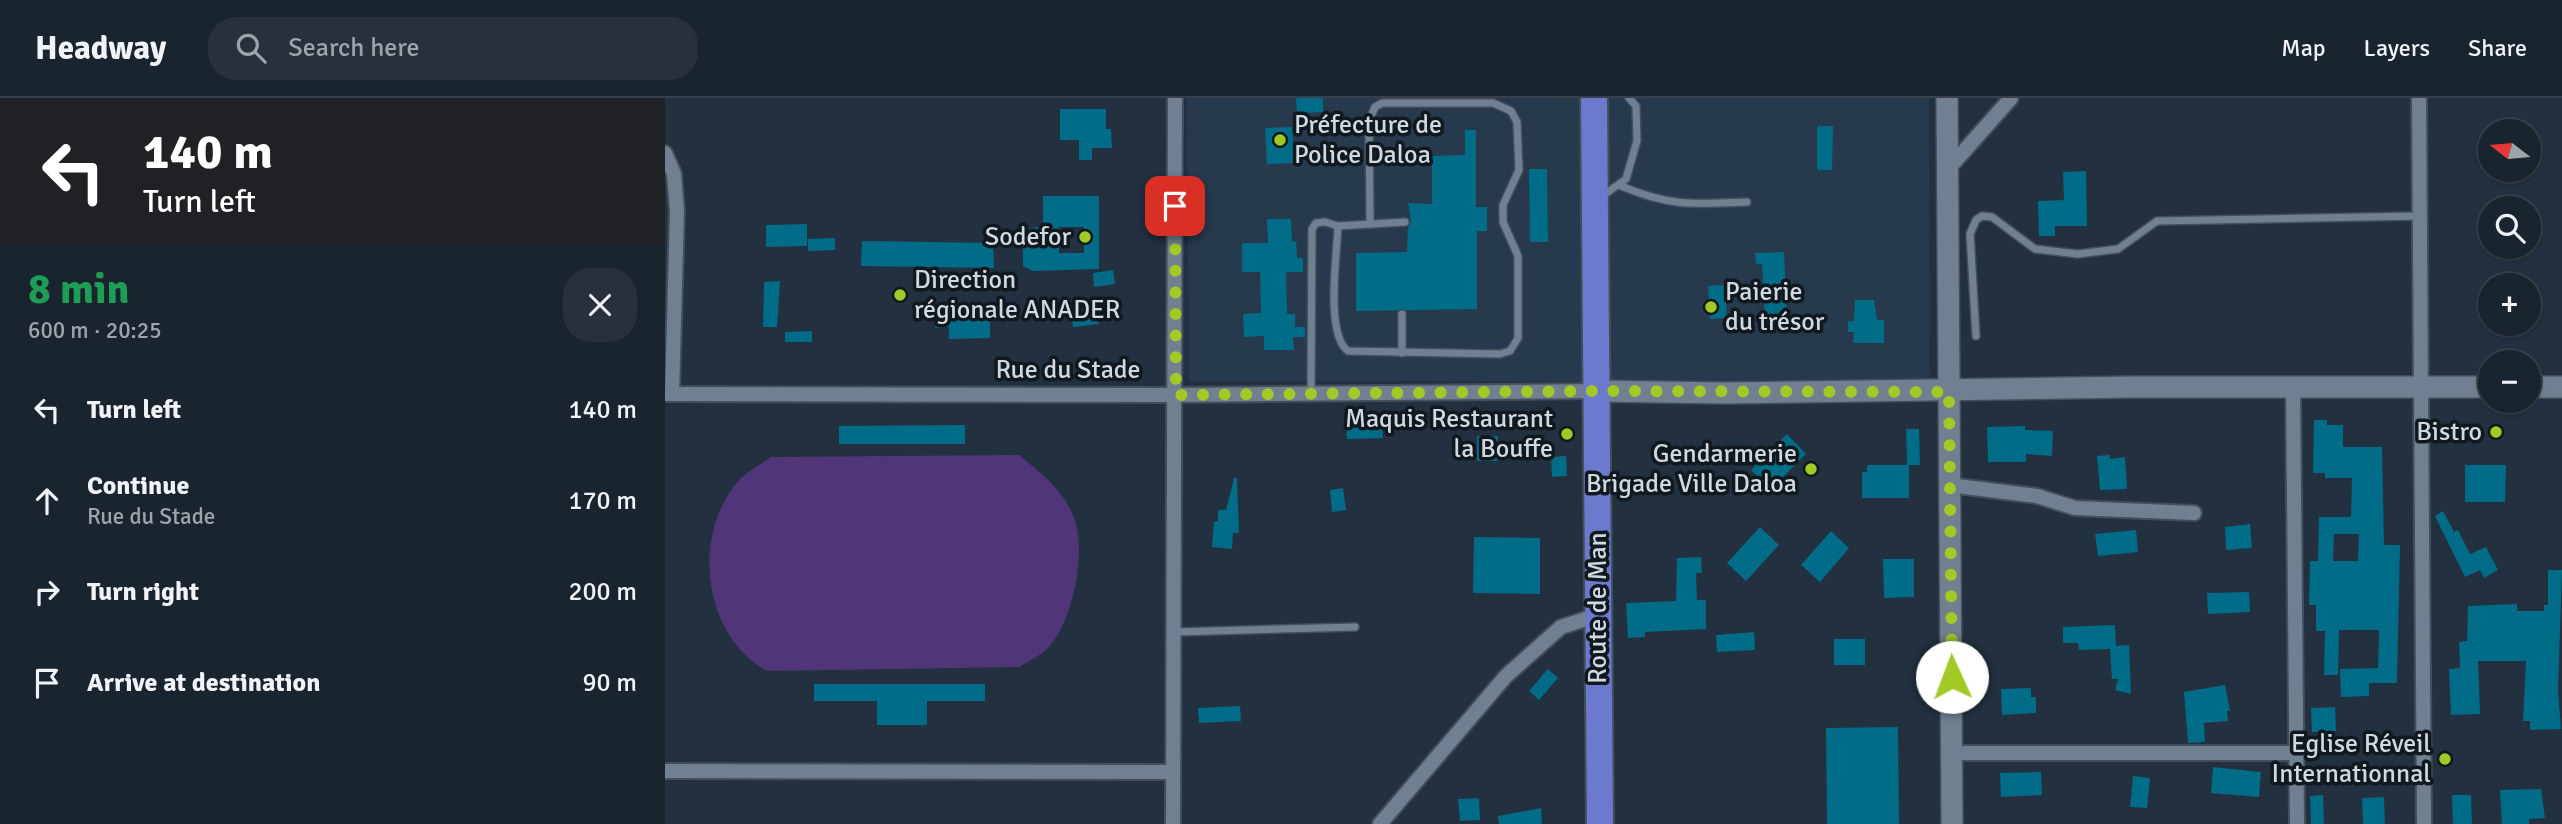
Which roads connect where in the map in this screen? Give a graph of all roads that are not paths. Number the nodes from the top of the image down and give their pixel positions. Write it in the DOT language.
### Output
graph roads {
  1 [pos="1175,98"];
  2 [pos="1594,98"];
  3 [pos="1629,98"];
  4 [pos="1947,98"];
  5 [pos="2011,98"];
  6 [pos="2419,98"];
  7 [pos="665,153"];
  8 [pos="1950,167"];
  9 [pos="1621,186"];
  10 [pos="1595,201"];
  11 [pos="1747,202"];
  12 [pos="2419,216"];
  13 [pos="1370,222"];
  14 [pos="1405,222"];
  15 [pos="1338,226"];
  16 [pos="1402,314"];
  17 [pos="1976,336"];
  18 [pos="1402,354"];
  19 [pos="2293,386"];
  20 [pos="2420,387"];
  21 [pos="2478,387"];
  22 [pos="2541,387"];
  23 [pos="2562,387"];
  24 [pos="1596,391"];
  25 [pos="1949,392"];
  26 [pos="669,394"];
  27 [pos="1311,394"];
  28 [pos="1176,395"];
  29 [pos="1949,485"];
  30 [pos="2194,513"];
  31 [pos="1598,615"];
  32 [pos="1355,627"];
  33 [pos="1173,632"];
  34 [pos="1954,753"];
  35 [pos="2297,753"];
  36 [pos="665,771"];
  37 [pos="1173,772"];
  38 [pos="1173,824"];
  39 [pos="1380,824"];
  40 [pos="1600,824"];
  41 [pos="1952,824"];
  42 [pos="2297,824"];
  43 [pos="2424,824"];
  1 -- 28 [label="street"];
  2 -- 10 [label="highway, Route de Man"];
  3 -- 9 [label="lane"];
  4 -- 8 [label="street"];
  5 -- 8 [label="street"];
  6 -- 12 [label="street"];
  7 -- 26 [label="street"];
  8 -- 25 [label="street"];
  9 -- 10 [label="lane"];
  9 -- 11 [label="lane"];
  10 -- 24 [label="highway, Route de Man"];
  12 -- 17 [label="lane"];
  12 -- 20 [label="street"];
  13 -- 14 [label="lane"];
  13 -- 15 [label="lane"];
  13 -- 18 [label="lane"];
  15 -- 18 [label="lane"];
  15 -- 27 [label="lane"];
  16 -- 18 [label="lane"];
  19 -- 20 [label="street"];
  19 -- 25 [label="street"];
  19 -- 35 [label="street"];
  20 -- 21 [label="street"];
  20 -- 43 [label="street"];
  22 -- 23 [label="street"];
  24 -- 25 [label="street"];
  24 -- 27 [label="street, Rue du Stade"];
  24 -- 31 [label="highway, Route de Man"];
  25 -- 29 [label="street"];
  26 -- 28 [label="street, Rue du Stade"];
  27 -- 28 [label="street, Rue du Stade"];
  28 -- 33 [label="street"];
  29 -- 30 [label="street"];
  29 -- 34 [label="street"];
  31 -- 39 [label="street"];
  31 -- 40 [label="highway, Route de Man"];
  32 -- 33 [label="lane"];
  33 -- 37 [label="street"];
  34 -- 35 [label="street"];
  34 -- 41 [label="street"];
  35 -- 42 [label="street"];
  36 -- 37 [label="street"];
  37 -- 38 [label="street"];
}
